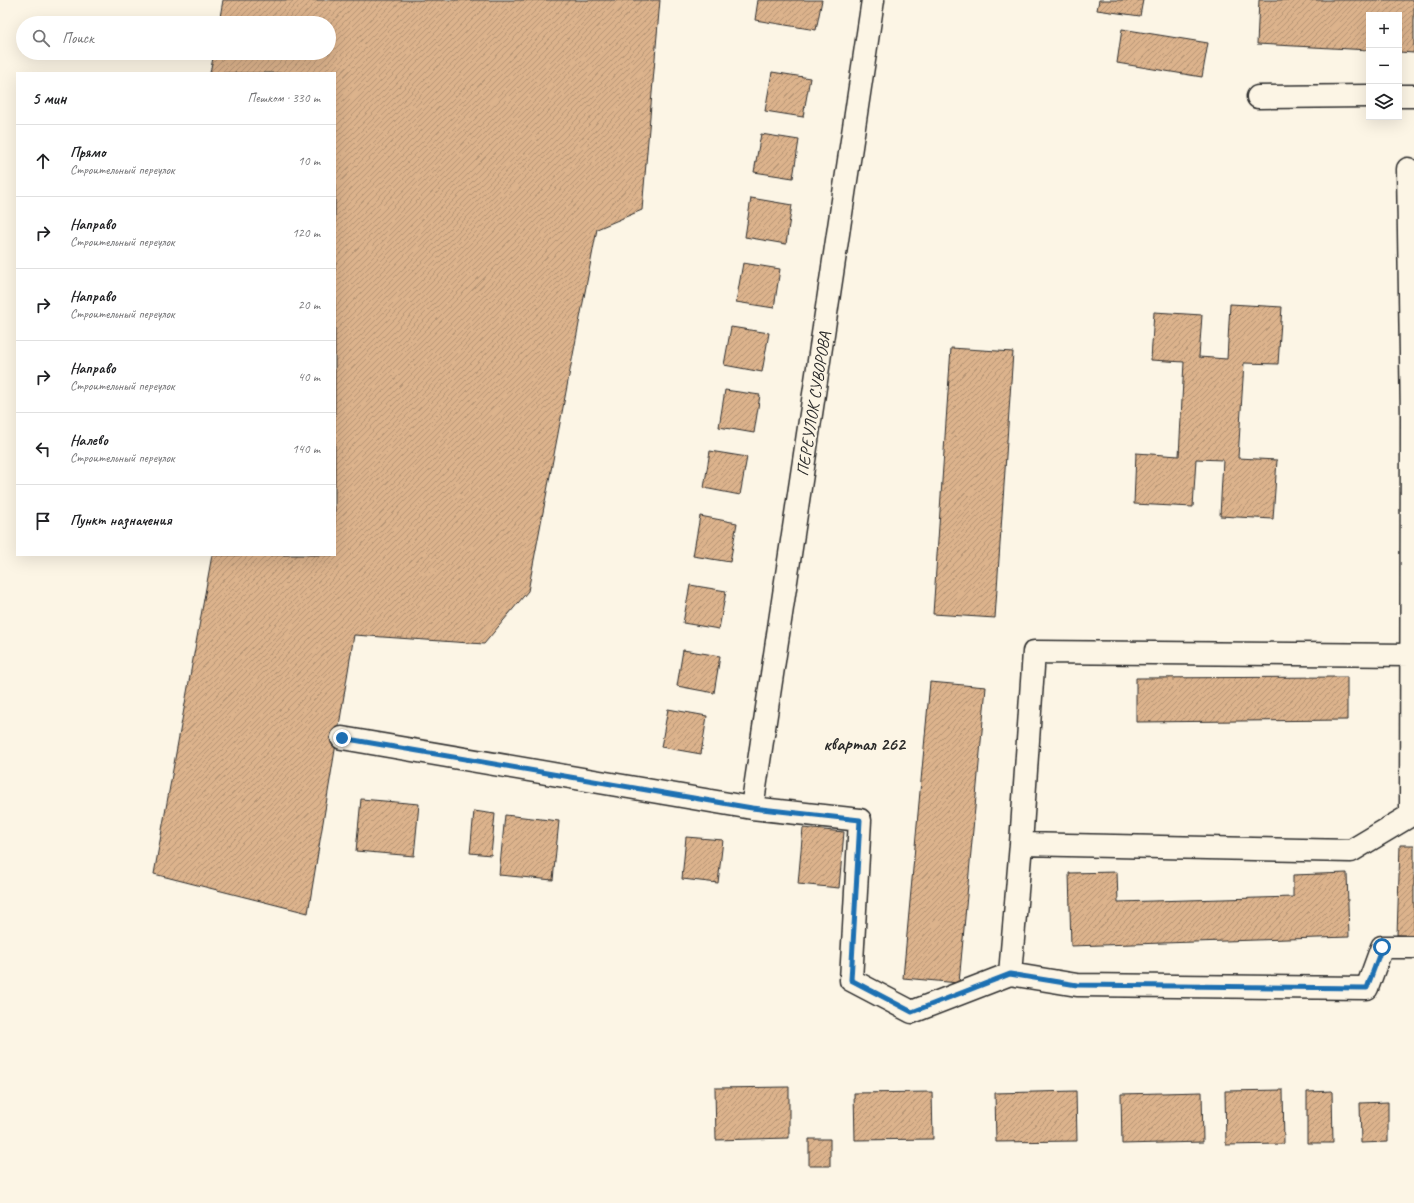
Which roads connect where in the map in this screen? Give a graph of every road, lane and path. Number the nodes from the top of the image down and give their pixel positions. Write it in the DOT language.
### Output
graph roads {
  1 [pos="873,0"];
  2 [pos="1366,96"];
  3 [pos="1402,96"];
  4 [pos="1414,96"];
  5 [pos="1258,97"];
  6 [pos="1408,169"];
  7 [pos="1413,416"];
  8 [pos="1411,655"];
  9 [pos="342,738"];
  10 [pos="752,808"];
  11 [pos="1021,844"];
  12 [pos="1414,947"];
  13 [pos="1010,974"];
  1 -- 10 [label="street, ПЕРЕУЛОК СУВОРОВА"];
  2 -- 5 [label="street"];
  3 -- 4 [label="street"];
  6 -- 7 [label="street"];
  7 -- 8 [label="street"];
  8 -- 11 [label="street"];
  8 -- 11 [label="street"];
  9 -- 10 [label="street"];
  10 -- 13 [label="street"];
  11 -- 13 [label="street"];
  12 -- 13 [label="street"];
}
